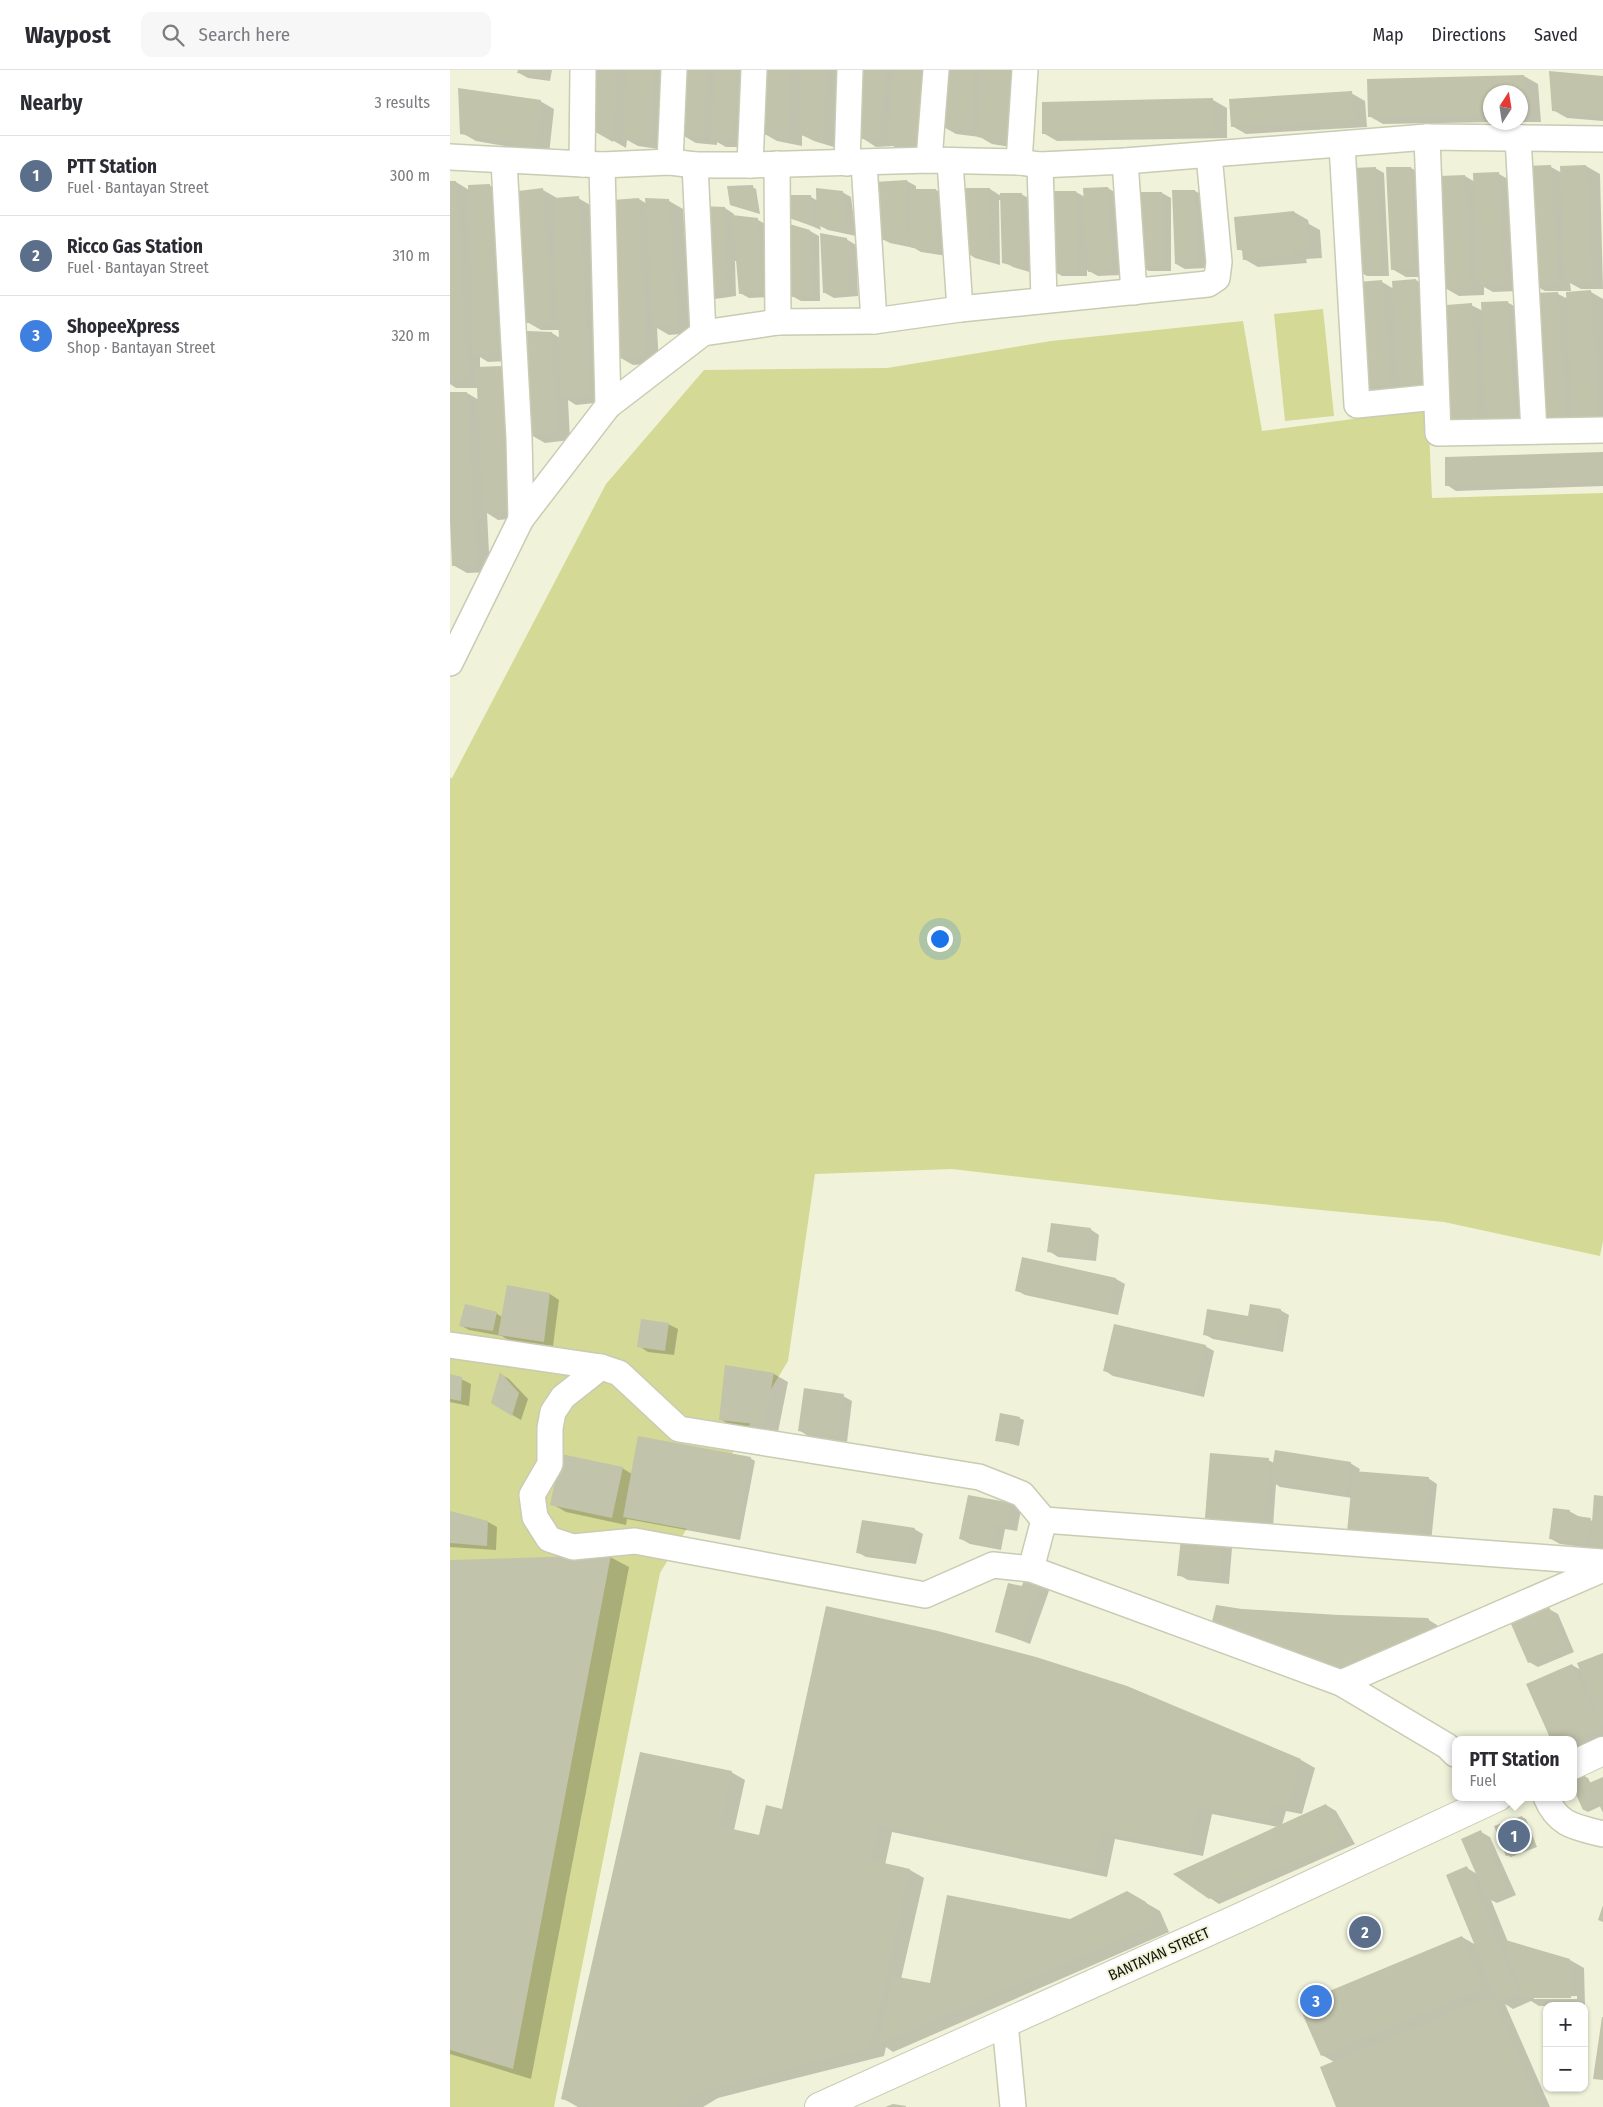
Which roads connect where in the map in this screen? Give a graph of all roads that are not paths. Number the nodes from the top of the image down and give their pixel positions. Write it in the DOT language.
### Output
graph roads {
  1 [pos="583,70"];
  2 [pos="674,70"];
  3 [pos="754,70"];
  4 [pos="850,70"];
  5 [pos="936,70"];
  6 [pos="1025,70"];
  7 [pos="1427,137"];
  8 [pos="1518,137"];
  9 [pos="1603,139"];
  10 [pos="1342,145"];
  11 [pos="1209,155"];
  12 [pos="450,157"];
  13 [pos="504,161"];
  14 [pos="939,161"];
  15 [pos="1125,161"];
  16 [pos="670,162"];
  17 [pos="855,163"];
  18 [pos="777,164"];
  19 [pos="1029,164"];
  20 [pos="592,165"];
  21 [pos="695,165"];
  22 [pos="750,165"];
  23 [pos="1134,292"];
  24 [pos="1044,300"];
  25 [pos="960,309"];
  26 [pos="874,321"];
  27 [pos="778,322"];
  28 [pos="703,333"];
  29 [pos="1436,397"];
  30 [pos="608,406"];
  31 [pos="1603,430"];
  32 [pos="1534,431"];
  33 [pos="521,519"];
  34 [pos="450,663"];
  35 [pos="450,1345"];
  36 [pos="602,1367"];
  37 [pos="1044,1520"];
  38 [pos="1603,1562"];
  39 [pos="1603,1568"];
  40 [pos="1031,1569"];
  41 [pos="1341,1683"];
  42 [pos="1452,1751"];
  43 [pos="1603,1751"];
  44 [pos="1577,1762"];
  45 [pos="1487,1801"];
  46 [pos="1548,1801"];
  47 [pos="1603,1834"];
  48 [pos="1005,2022"];
  49 [pos="818,2107"];
  50 [pos="1013,2107"];
  1 -- 20 [label="street"];
  2 -- 16 [label="street"];
  3 -- 22 [label="street"];
  4 -- 17 [label="street"];
  5 -- 14 [label="street"];
  6 -- 19 [label="street"];
  7 -- 8 [label="street"];
  7 -- 10 [label="street"];
  7 -- 29 [label="street"];
  8 -- 9 [label="street"];
  8 -- 32 [label="street"];
  10 -- 11 [label="street"];
  10 -- 29 [label="street"];
  11 -- 15 [label="street"];
  11 -- 23 [label="street"];
  12 -- 13 [label="street"];
  13 -- 20 [label="street"];
  13 -- 33 [label="street"];
  14 -- 17 [label="street"];
  14 -- 19 [label="street"];
  14 -- 25 [label="street"];
  15 -- 19 [label="street"];
  15 -- 23 [label="street"];
  16 -- 20 [label="street"];
  16 -- 21 [label="street"];
  17 -- 18 [label="street"];
  17 -- 26 [label="street"];
  18 -- 22 [label="street"];
  18 -- 27 [label="street"];
  19 -- 24 [label="street"];
  20 -- 30 [label="street"];
  21 -- 22 [label="street"];
  21 -- 28 [label="street"];
  23 -- 24 [label="street"];
  24 -- 25 [label="street"];
  25 -- 26 [label="street"];
  26 -- 27 [label="street"];
  27 -- 28 [label="street"];
  28 -- 30 [label="street"];
  29 -- 32 [label="street"];
  30 -- 33 [label="street"];
  31 -- 32 [label="street"];
  33 -- 34 [label="street"];
  35 -- 36 [label="street"];
  36 -- 37 [label="street"];
  36 -- 40 [label="street"];
  37 -- 38 [label="street"];
  37 -- 40 [label="street"];
  39 -- 41 [label="street"];
  40 -- 41 [label="street"];
  41 -- 42 [label="street"];
  43 -- 44 [label="main road"];
  45 -- 48 [label="main road, BANTAYAN STREET"];
  46 -- 47 [label="street"];
  48 -- 49 [label="main road, BANTAYAN STREET"];
  48 -- 50 [label="street"];
}
